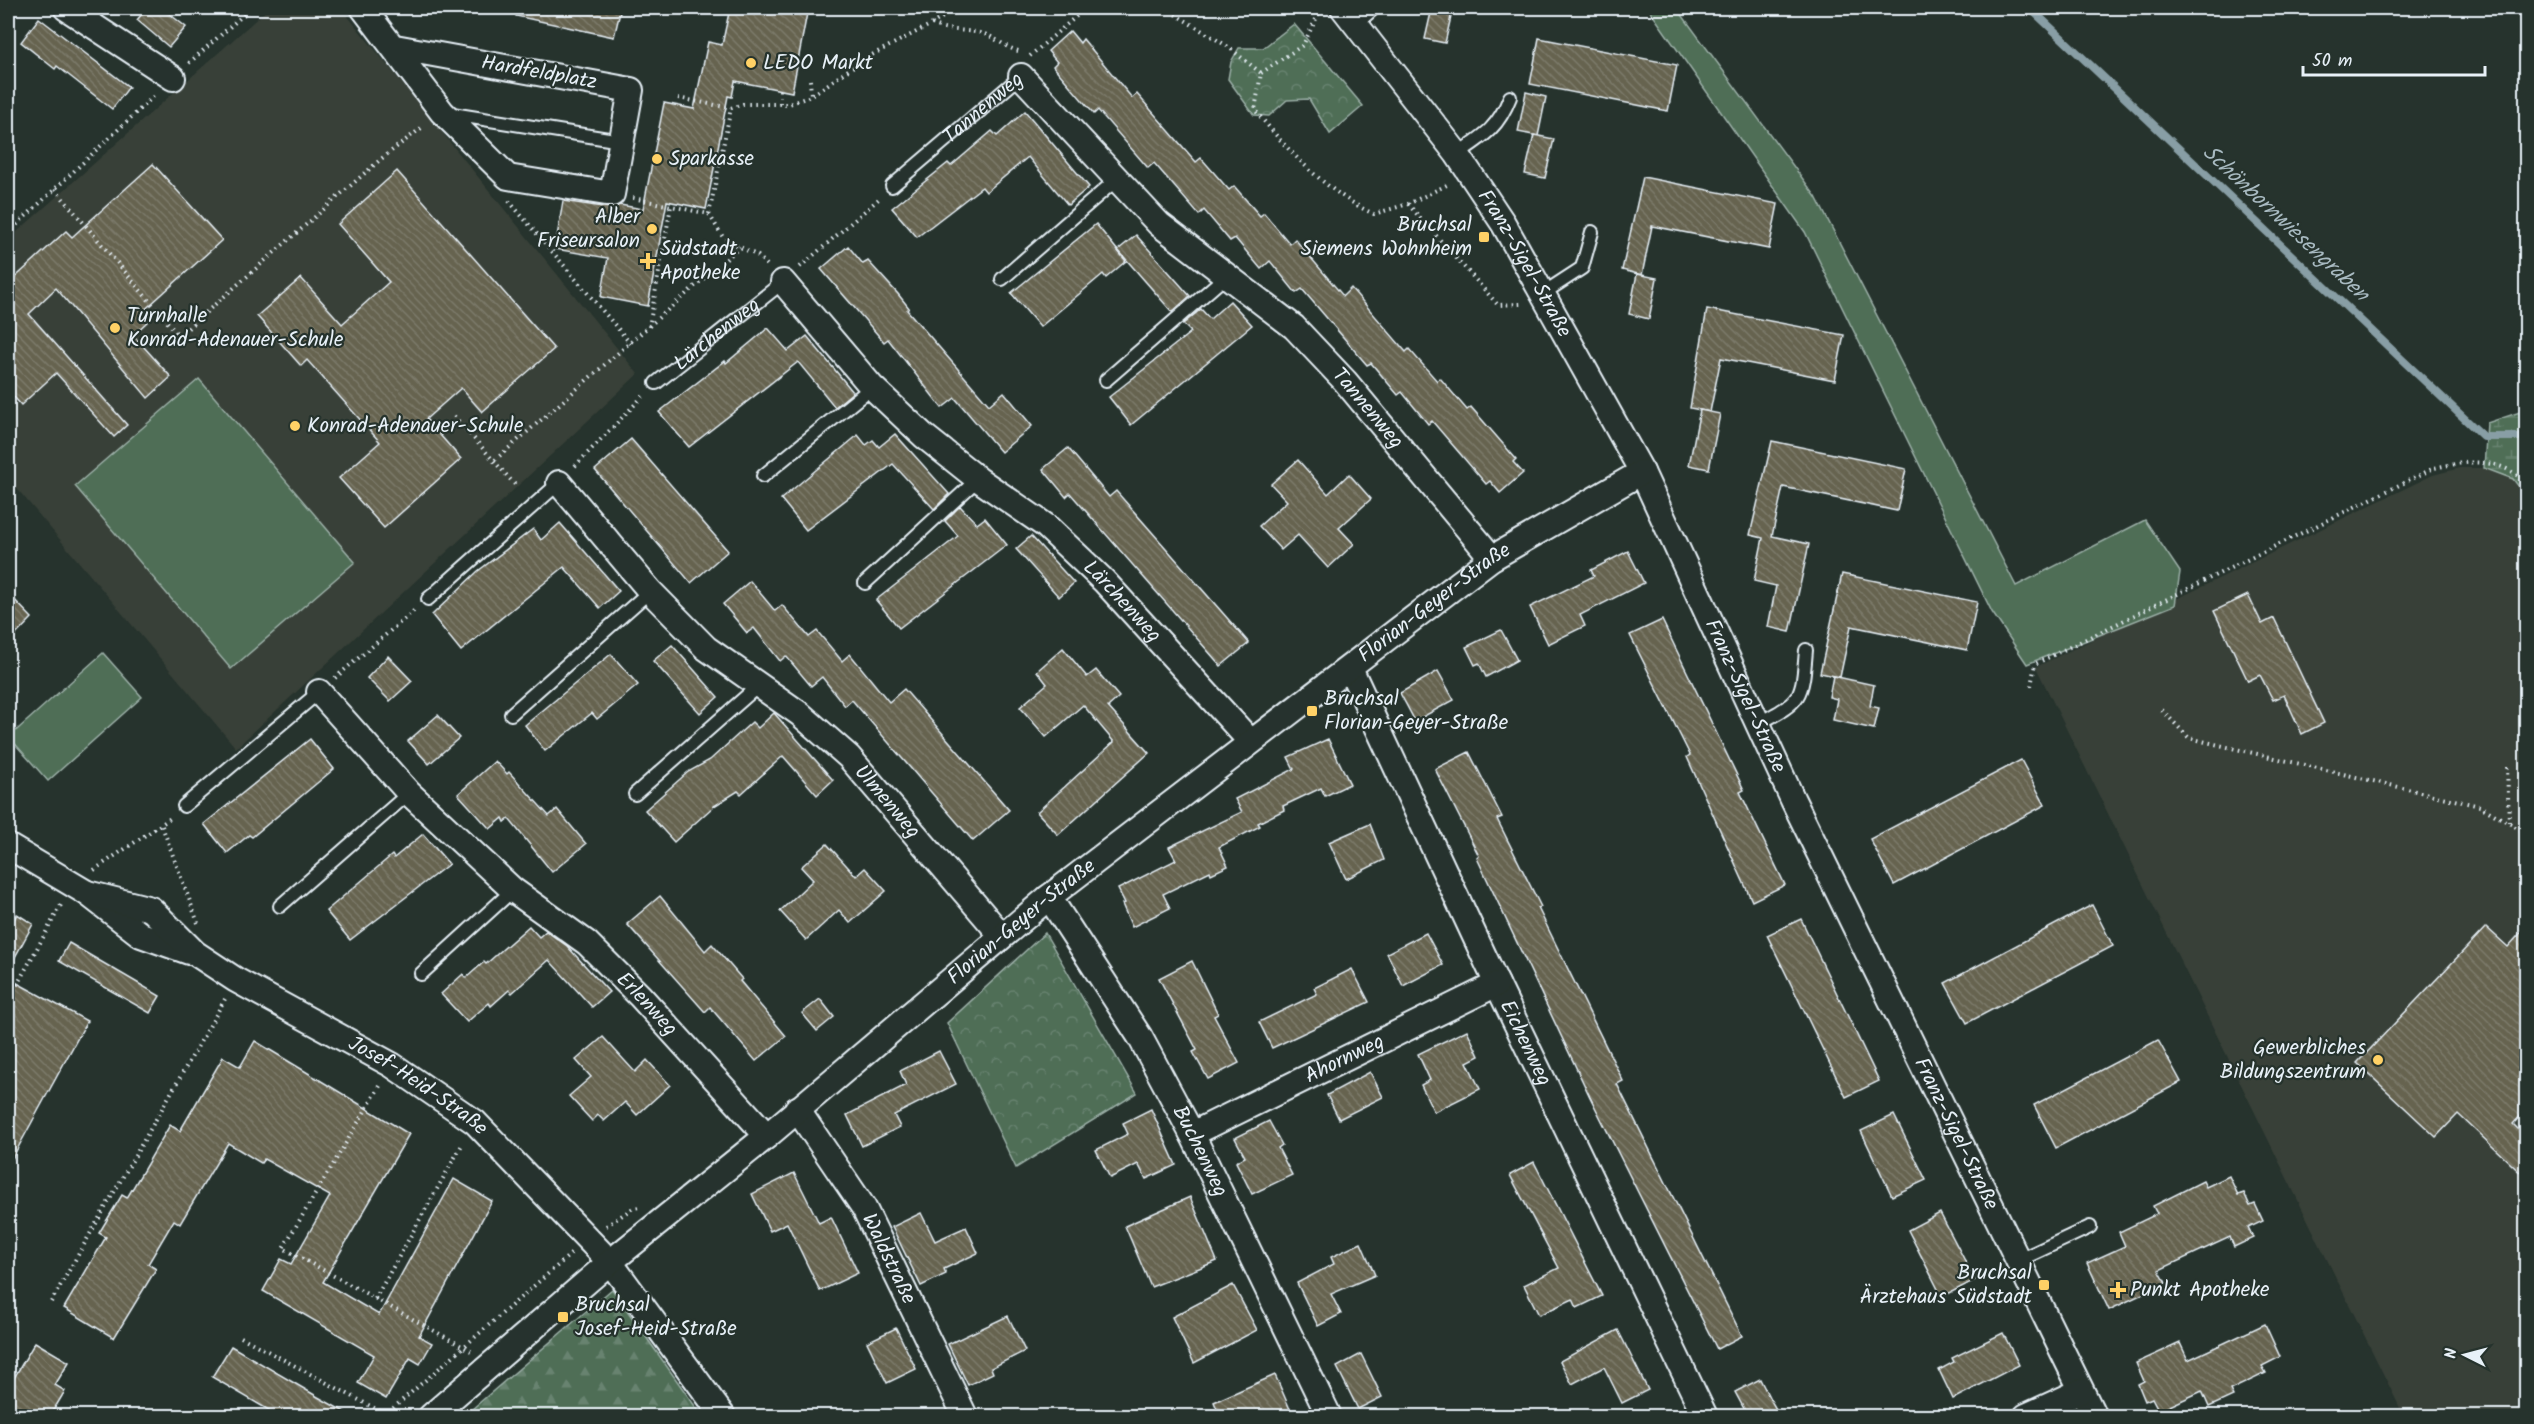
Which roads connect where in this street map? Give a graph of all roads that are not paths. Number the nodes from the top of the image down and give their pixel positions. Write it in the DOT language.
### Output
graph roads {
  1 [pos="66,8"];
  2 [pos="363,8"];
  3 [pos="1374,8"];
  4 [pos="1349,16"];
  5 [pos="394,47"];
  6 [pos="1021,76"];
  7 [pos="172,78"];
  8 [pos="1510,97"];
  9 [pos="442,112"];
  10 [pos="621,141"];
  11 [pos="1457,154"];
  12 [pos="1117,179"];
  13 [pos="892,186"];
  14 [pos="1592,232"];
  15 [pos="1226,276"];
  16 [pos="1002,279"];
  17 [pos="783,282"];
  18 [pos="1542,294"];
  19 [pos="1106,380"];
  20 [pos="656,383"];
  21 [pos="872,387"];
  22 [pos="1642,472"];
  23 [pos="763,476"];
  24 [pos="978,479"];
  25 [pos="559,483"];
  26 [pos="1492,558"];
  27 [pos="865,583"];
  28 [pos="650,591"];
  29 [pos="428,598"];
  30 [pos="1806,650"];
  31 [pos="1350,668"];
  32 [pos="758,686"];
  33 [pos="319,692"];
  34 [pos="511,714"];
  35 [pos="1758,724"];
  36 [pos="1250,741"];
  37 [pos="410,793"];
  38 [pos="635,794"];
  39 [pos="184,806"];
  40 [pos="8,846"];
  41 [pos="513,890"];
  42 [pos="1049,897"];
  43 [pos="280,906"];
  44 [pos="1002,936"];
  45 [pos="421,974"];
  46 [pos="1497,984"];
  47 [pos="798,1109"];
  48 [pos="1192,1134"];
  49 [pos="766,1136"];
  50 [pos="2090,1227"];
  51 [pos="2017,1261"];
  52 [pos="610,1262"];
  53 [pos="2081,1390"];
  54 [pos="431,1416"];
  55 [pos="723,1416"];
  56 [pos="965,1416"];
  57 [pos="1329,1416"];
  58 [pos="1705,1416"];
  59 [pos="2026,1416"];
  60 [pos="2094,1416"];
  1 -- 7 [label="street"];
  2 -- 5 [label="street"];
  3 -- 4 [label="lane"];
  4 -- 11 [label="street, Franz-Sigel-Straße"];
  5 -- 9 [label="street"];
  5 -- 10 [label="street, Hardfeldplatz"];
  6 -- 12 [label="street, Tannenweg"];
  6 -- 13 [label="lane, Tannenweg"];
  8 -- 11 [label="lane"];
  9 -- 10 [label="lane"];
  9 -- 10 [label="street, Hardfeldplatz"];
  11 -- 18 [label="street, Franz-Sigel-Straße"];
  12 -- 15 [label="street, Tannenweg"];
  12 -- 16 [label="lane"];
  14 -- 18 [label="lane"];
  15 -- 19 [label="lane"];
  15 -- 26 [label="street, Tannenweg"];
  17 -- 20 [label="lane, Lärchenweg"];
  17 -- 21 [label="street, Lärchenweg"];
  18 -- 22 [label="street, Franz-Sigel-Straße"];
  21 -- 23 [label="lane"];
  21 -- 24 [label="street, Lärchenweg"];
  22 -- 26 [label="street, Florian-Geyer-Straße"];
  22 -- 35 [label="street, Franz-Sigel-Straße"];
  24 -- 27 [label="lane"];
  24 -- 36 [label="street, Lärchenweg"];
  25 -- 28 [label="street, Ulmenweg"];
  25 -- 29 [label="lane"];
  26 -- 31 [label="street, Florian-Geyer-Straße"];
  28 -- 32 [label="street, Ulmenweg"];
  28 -- 34 [label="lane"];
  30 -- 35 [label="lane"];
  31 -- 36 [label="street, Florian-Geyer-Straße"];
  31 -- 46 [label="street, Eichenweg"];
  32 -- 38 [label="lane"];
  32 -- 44 [label="street, Ulmenweg"];
  33 -- 37 [label="street, Erlenweg"];
  33 -- 39 [label="lane"];
  35 -- 51 [label="street, Franz-Sigel-Straße"];
  36 -- 42 [label="street, Florian-Geyer-Straße"];
  37 -- 41 [label="street, Erlenweg"];
  37 -- 43 [label="lane"];
  40 -- 52 [label="street, Josef-Heid-Straße"];
  41 -- 45 [label="lane"];
  41 -- 49 [label="street, Erlenweg"];
  42 -- 44 [label="street, Florian-Geyer-Straße"];
  42 -- 48 [label="street, Buchenweg"];
  44 -- 47 [label="street, Florian-Geyer-Straße"];
  46 -- 48 [label="street, Ahornweg"];
  46 -- 58 [label="street, Eichenweg"];
  47 -- 49 [label="street, Florian-Geyer-Straße"];
  47 -- 56 [label="street, Waldstraße"];
  48 -- 57 [label="street, Buchenweg"];
  49 -- 52 [label="street, Florian-Geyer-Straße"];
  50 -- 51 [label="lane"];
  51 -- 53 [label="street, Franz-Sigel-Straße"];
  52 -- 54 [label="street, Florian-Geyer-Straße"];
  52 -- 55 [label="street, Josef-Heid-Straße"];
  53 -- 59 [label="street"];
  53 -- 60 [label="street, Franz-Sigel-Straße"];
}
